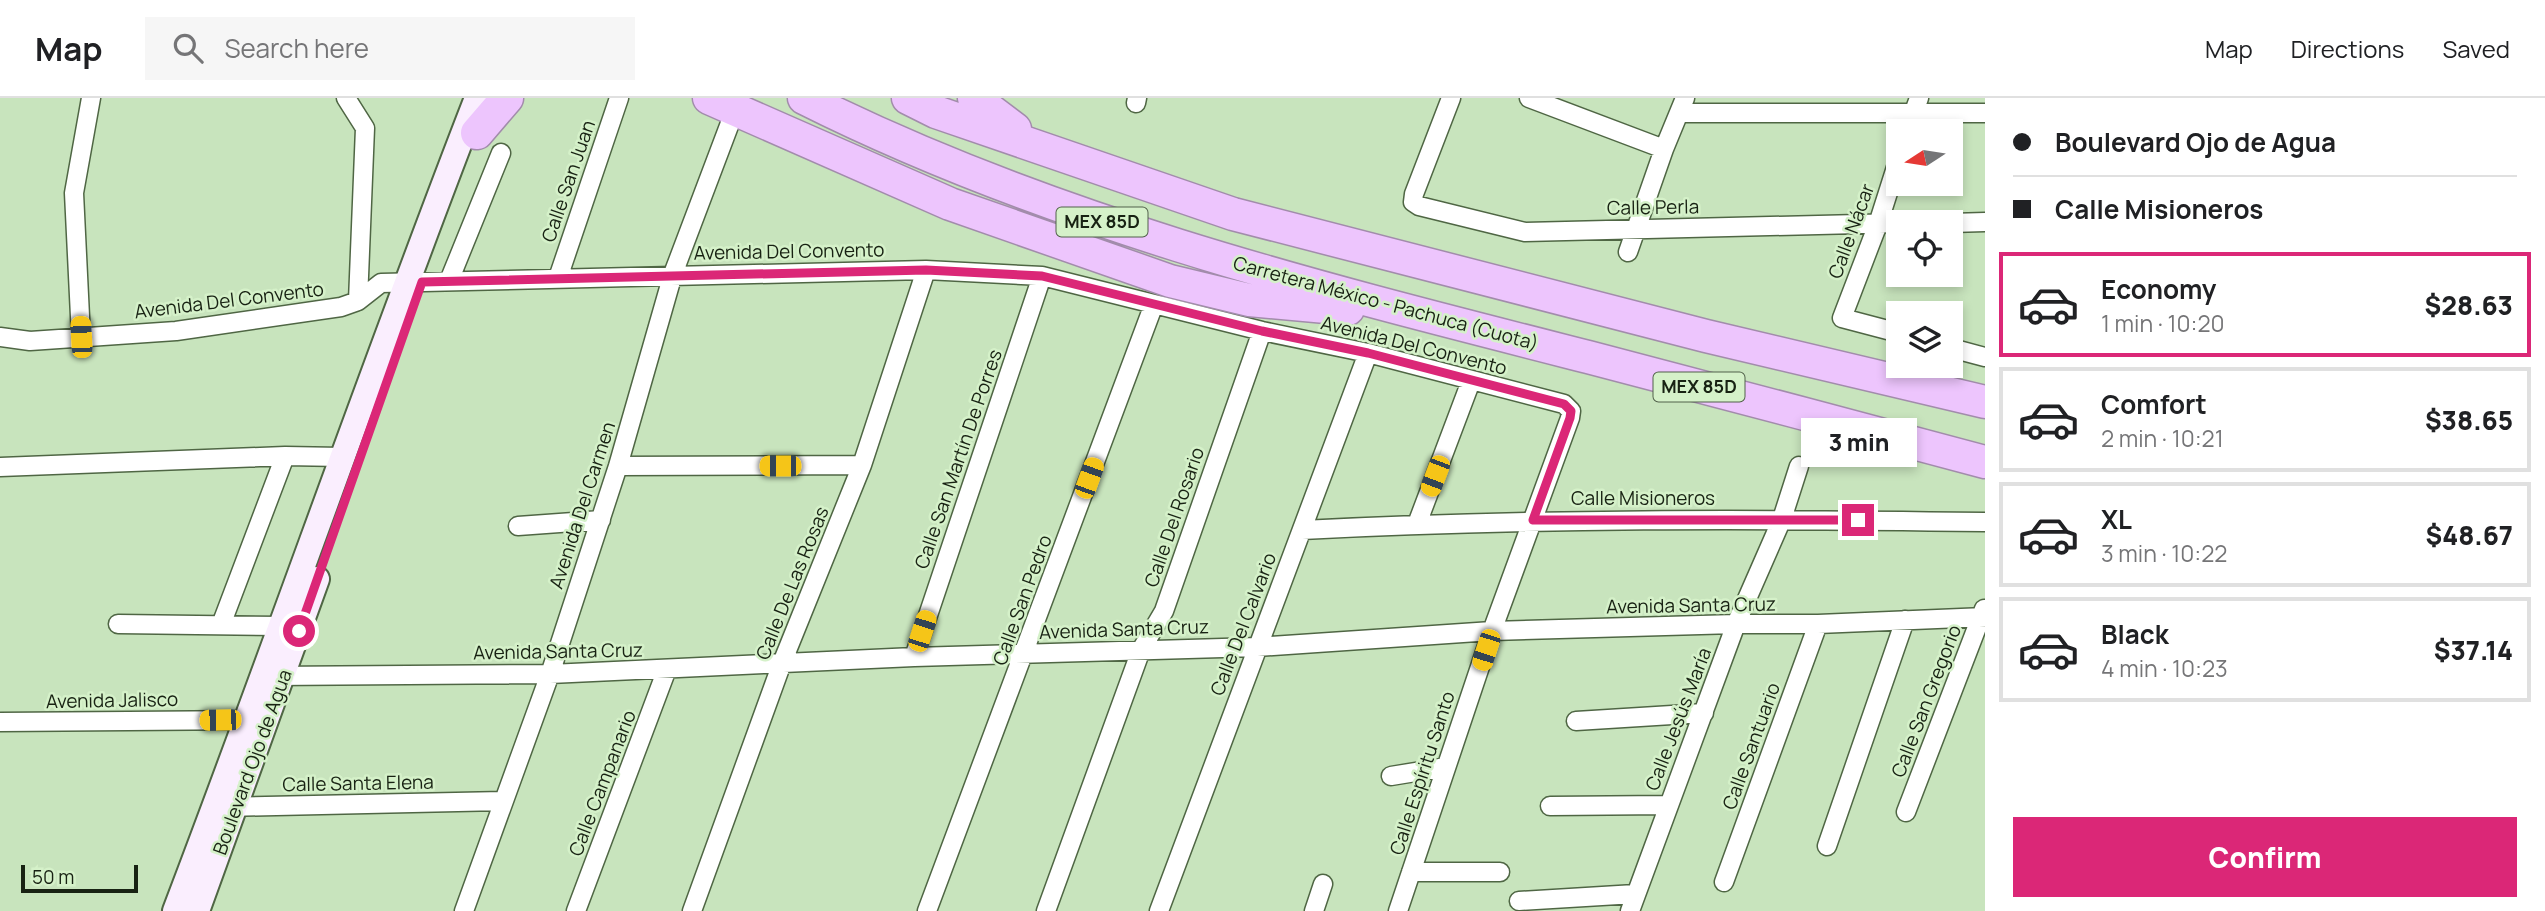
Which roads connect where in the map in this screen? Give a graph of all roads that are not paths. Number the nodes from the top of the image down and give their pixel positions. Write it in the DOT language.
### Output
graph roads {
  1 [pos="91,98"];
  2 [pos="346,98"];
  3 [pos="477,98"];
  4 [pos="490,98"];
  5 [pos="507,98"];
  6 [pos="619,98"];
  7 [pos="804,98"];
  8 [pos="908,98"];
  9 [pos="974,98"];
  10 [pos="1451,98"];
  11 [pos="1529,98"];
  12 [pos="733,102"];
  13 [pos="1916,105"];
  14 [pos="1682,106"];
  15 [pos="1985,113"];
  16 [pos="477,133"];
  17 [pos="1042,149"];
  18 [pos="1664,149"];
  19 [pos="501,153"];
  20 [pos="1887,196"];
  21 [pos="1985,222"];
  22 [pos="1963,223"];
  23 [pos="1878,224"];
  24 [pos="1886,224"];
  25 [pos="1638,228"];
  26 [pos="1628,252"];
  27 [pos="926,270"];
  28 [pos="673,274"];
  29 [pos="1042,276"];
  30 [pos="558,278"];
  31 [pos="449,281"];
  32 [pos="414,282"];
  33 [pos="358,301"];
  34 [pos="1154,304"];
  35 [pos="1413,314"];
  36 [pos="1886,330"];
  37 [pos="1262,331"];
  38 [pos="0,337"];
  39 [pos="81,337"];
  40 [pos="1963,351"];
  41 [pos="1368,353"];
  42 [pos="1985,357"];
  43 [pos="1472,381"];
  44 [pos="1985,402"];
  45 [pos="1571,411"];
  46 [pos="285,456"];
  47 [pos="342,457"];
  48 [pos="1985,462"];
  49 [pos="862,465"];
  50 [pos="618,466"];
  51 [pos="1799,466"];
  52 [pos="0,467"];
  53 [pos="1782,519"];
  54 [pos="601,520"];
  55 [pos="1533,520"];
  56 [pos="1985,522"];
  57 [pos="1417,524"];
  58 [pos="518,526"];
  59 [pos="1302,530"];
  60 [pos="1984,613"];
  61 [pos="1905,620"];
  62 [pos="118,624"];
  63 [pos="1736,624"];
  64 [pos="1818,624"];
  65 [pos="221,625"];
  66 [pos="282,626"];
  67 [pos="1492,631"];
  68 [pos="1257,647"];
  69 [pos="1141,649"];
  70 [pos="1024,653"];
  71 [pos="914,656"];
  72 [pos="782,663"];
  73 [pos="667,669"];
  74 [pos="550,674"];
  75 [pos="273,676"];
  76 [pos="1704,713"];
  77 [pos="257,720"];
  78 [pos="1576,721"];
  79 [pos="0,722"];
  80 [pos="1446,767"];
  81 [pos="1391,776"];
  82 [pos="503,801"];
  83 [pos="1668,805"];
  84 [pos="1550,806"];
  85 [pos="225,807"];
  86 [pos="1906,812"];
  87 [pos="1827,846"];
  88 [pos="1411,872"];
  89 [pos="1500,872"];
  90 [pos="1724,882"];
  91 [pos="1323,884"];
  92 [pos="1519,901"];
  93 [pos="1632,903"];
  94 [pos="175,911"];
  95 [pos="198,911"];
  96 [pos="464,911"];
  97 [pos="576,911"];
  98 [pos="692,911"];
  99 [pos="927,911"];
  100 [pos="1046,911"];
  101 [pos="1159,911"];
  102 [pos="1314,911"];
  103 [pos="1398,911"];
  1 -- 39 [label="street"];
  2 -- 33 [label="street"];
  3 -- 32 [label="main road, Boulevard Ojo de Agua"];
  4 -- 16 [label="main road, Boulevard Ojo de Agua"];
  5 -- 16 [label="highway"];
  6 -- 30 [label="street, Calle San Juan"];
  7 -- 35 [label="highway, Carretera México - Pachuca (Cuota) / MEX 85D"];
  8 -- 17 [label="highway, MEX 85D"];
  9 -- 17 [label="highway"];
  10 -- 25 [label="street, Calle Perla"];
  11 -- 18 [label="street"];
  12 -- 28 [label="street, Avenida Del Carmen"];
  12 -- 35 [label="highway"];
  13 -- 14 [label="street"];
  13 -- 15 [label="street"];
  14 -- 18 [label="street"];
  16 -- 32 [label="main road, Boulevard Ojo de Agua"];
  17 -- 44 [label="highway, MEX 85D"];
  18 -- 25 [label="street"];
  19 -- 31 [label="street"];
  20 -- 23 [label="street, Calle Nácar"];
  21 -- 22 [label="street"];
  23 -- 24 [label="street, Calle Perla"];
  23 -- 25 [label="street, Calle Perla"];
  23 -- 36 [label="street, Calle Nácar"];
  25 -- 26 [label="street"];
  27 -- 28 [label="street, Avenida Del Convento"];
  27 -- 29 [label="street, Avenida Del Convento"];
  27 -- 49 [label="street, Calle De Las Rosas"];
  28 -- 30 [label="street, Avenida Del Convento"];
  28 -- 50 [label="street, Avenida Del Carmen"];
  29 -- 34 [label="street, Avenida Del Convento"];
  29 -- 71 [label="street, Calle San Martín De Porres"];
  30 -- 31 [label="street, Avenida Del Convento"];
  31 -- 32 [label="street, Avenida Del Convento"];
  32 -- 33 [label="street, Avenida Del Convento"];
  32 -- 47 [label="main road, Boulevard Ojo de Agua"];
  32 -- 75 [label="main road, Boulevard Ojo de Agua"];
  33 -- 39 [label="street, Avenida Del Convento"];
  34 -- 37 [label="street, Avenida Del Convento"];
  34 -- 70 [label="street, Calle San Pedro"];
  35 -- 48 [label="highway, Carretera México - Pachuca (Cuota) / MEX 85D"];
  37 -- 41 [label="street, Avenida Del Convento"];
  37 -- 69 [label="street, Calle Del Rosario"];
  38 -- 39 [label="street, Avenida Del Convento"];
  40 -- 42 [label="street"];
  41 -- 43 [label="street, Avenida Del Convento"];
  41 -- 59 [label="street, Calle Del Calvario"];
  43 -- 45 [label="street, Avenida Del Convento"];
  43 -- 57 [label="street"];
  45 -- 55 [label="street, Calle Espíritu Santo"];
  46 -- 47 [label="street"];
  46 -- 52 [label="street"];
  46 -- 65 [label="street"];
  47 -- 66 [label="main road, Boulevard Ojo de Agua"];
  49 -- 50 [label="street"];
  49 -- 72 [label="street, Calle De Las Rosas"];
  50 -- 54 [label="street, Avenida Del Carmen"];
  51 -- 53 [label="street, Calle Jesús María"];
  53 -- 55 [label="street, Calle Misioneros"];
  53 -- 56 [label="street, Calle Misioneros"];
  53 -- 63 [label="street, Calle Jesús María"];
  54 -- 58 [label="street"];
  54 -- 74 [label="street, Avenida Del Carmen"];
  55 -- 57 [label="street, Calle Misioneros"];
  55 -- 67 [label="street, Calle Espíritu Santo"];
  57 -- 59 [label="street, Calle Misioneros"];
  59 -- 68 [label="street, Calle Del Calvario"];
  60 -- 61 [label="street, Avenida Santa Cruz"];
  60 -- 86 [label="street, Calle San Gregorio"];
  61 -- 64 [label="street, Avenida Santa Cruz"];
  61 -- 87 [label="street"];
  62 -- 65 [label="street"];
  63 -- 64 [label="street, Avenida Santa Cruz"];
  63 -- 67 [label="street, Avenida Santa Cruz"];
  63 -- 76 [label="street, Calle Jesús María"];
  64 -- 90 [label="street, Calle Santuario"];
  65 -- 66 [label="street"];
  66 -- 75 [label="main road, Boulevard Ojo de Agua"];
  67 -- 68 [label="street, Avenida Santa Cruz"];
  67 -- 80 [label="street, Calle Espíritu Santo"];
  68 -- 69 [label="street, Avenida Santa Cruz"];
  68 -- 101 [label="street, Calle Del Calvario"];
  69 -- 70 [label="street, Avenida Santa Cruz"];
  69 -- 100 [label="street, Calle Del Rosario"];
  70 -- 71 [label="street, Avenida Santa Cruz"];
  70 -- 99 [label="street, Calle San Pedro"];
  71 -- 72 [label="street, Avenida Santa Cruz"];
  72 -- 73 [label="street, Avenida Santa Cruz"];
  72 -- 98 [label="street, Calle De Las Rosas"];
  73 -- 74 [label="street, Avenida Santa Cruz"];
  73 -- 97 [label="street, Calle Campanario"];
  74 -- 75 [label="street, Avenida Santa Cruz"];
  74 -- 82 [label="street, Avenida Del Carmen"];
  75 -- 77 [label="main road, Boulevard Ojo de Agua"];
  76 -- 78 [label="street"];
  76 -- 83 [label="street, Calle Jesús María"];
  77 -- 79 [label="street, Avenida Jalisco"];
  77 -- 85 [label="main road, Boulevard Ojo de Agua"];
  80 -- 81 [label="street"];
  80 -- 88 [label="street, Calle Espíritu Santo"];
  82 -- 85 [label="street, Calle Santa Elena"];
  82 -- 96 [label="street, Avenida Del Carmen"];
  83 -- 84 [label="street"];
  83 -- 93 [label="street, Calle Jesús María"];
  85 -- 94 [label="main road, Boulevard Ojo de Agua"];
  85 -- 95 [label="main road, Boulevard Ojo de Agua"];
  88 -- 89 [label="street"];
  88 -- 103 [label="street, Calle Espíritu Santo"];
  91 -- 102 [label="street"];
  92 -- 93 [label="street"];
}
